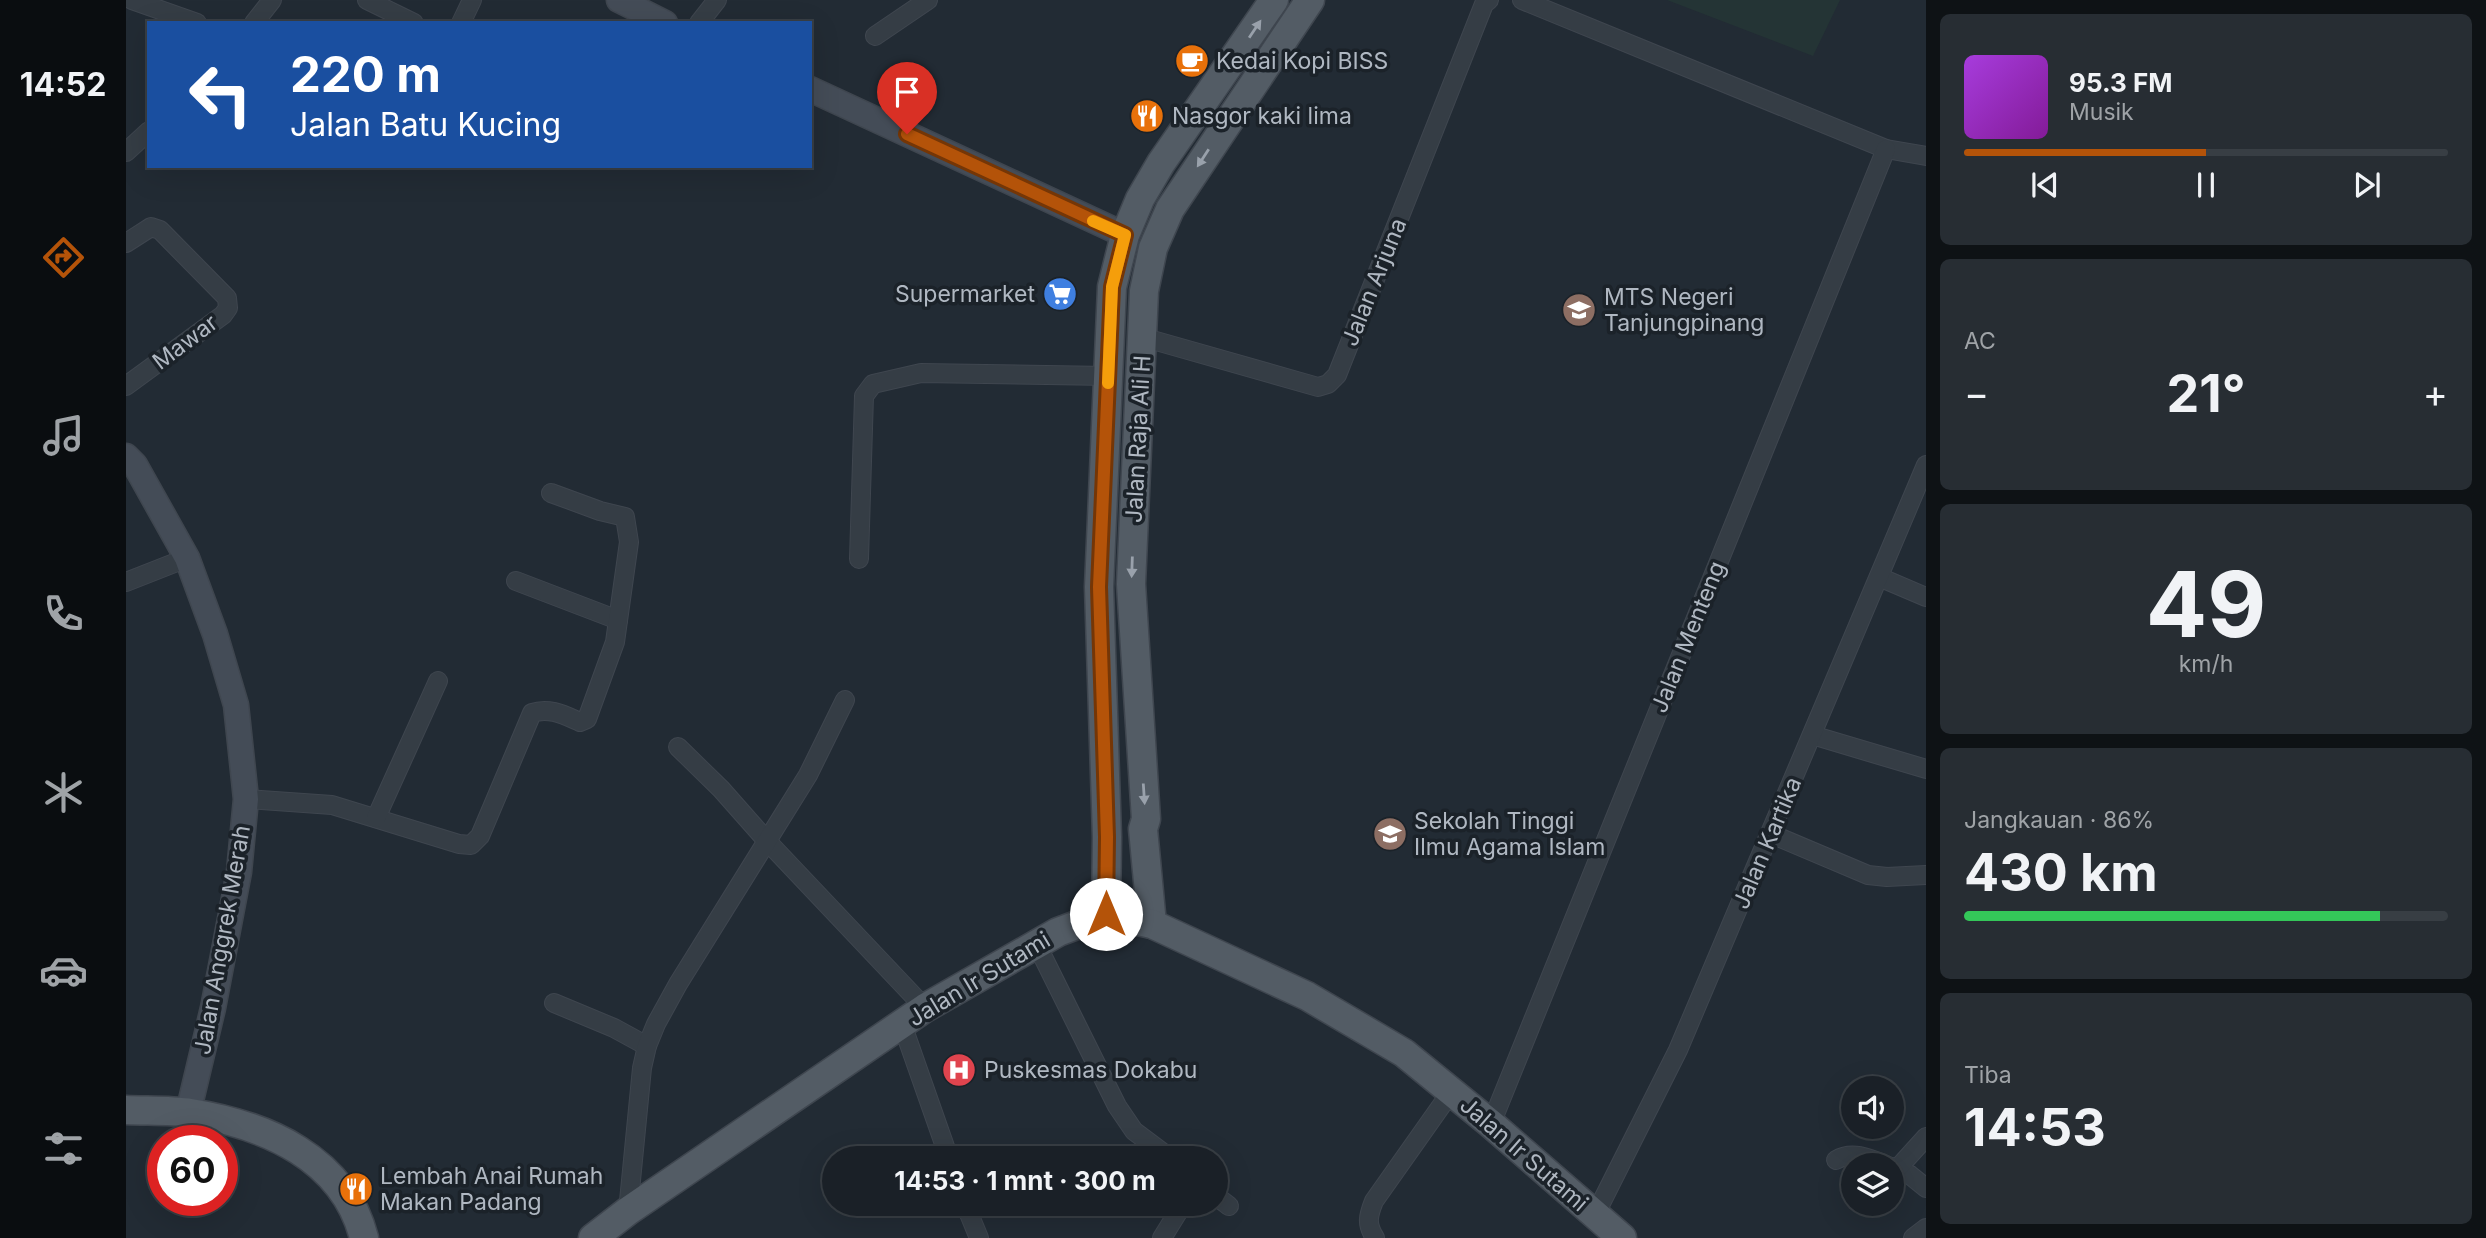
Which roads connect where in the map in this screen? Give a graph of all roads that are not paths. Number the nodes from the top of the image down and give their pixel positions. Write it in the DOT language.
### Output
graph roads {
  1 [pos="132,0"];
  2 [pos="272,0"];
  3 [pos="367,0"];
  4 [pos="472,0"];
  5 [pos="619,0"];
  6 [pos="717,0"];
  7 [pos="928,0"];
  8 [pos="1274,0"];
  9 [pos="1310,0"];
  10 [pos="1489,0"];
  11 [pos="1521,0"];
  12 [pos="191,21"];
  13 [pos="256,21"];
  14 [pos="410,21"];
  15 [pos="462,21"];
  16 [pos="662,21"];
  17 [pos="701,21"];
  18 [pos="875,36"];
  19 [pos="812,90"];
  20 [pos="147,133"];
  21 [pos="1886,149"];
  22 [pos="126,152"];
  23 [pos="1926,156"];
  24 [pos="1140,199"];
  25 [pos="1170,209"];
  26 [pos="1125,235"];
  27 [pos="126,243"];
  28 [pos="1142,337"];
  29 [pos="1108,376"];
  30 [pos="126,386"];
  31 [pos="129,463"];
  32 [pos="1926,465"];
  33 [pos="551,493"];
  34 [pos="187,558"];
  35 [pos="859,559"];
  36 [pos="1879,577"];
  37 [pos="516,581"];
  38 [pos="126,582"];
  39 [pos="1926,597"];
  40 [pos="618,620"];
  41 [pos="438,681"];
  42 [pos="845,699"];
  43 [pos="1812,735"];
  44 [pos="678,747"];
  45 [pos="1926,769"];
  46 [pos="246,799"];
  47 [pos="376,818"];
  48 [pos="1771,834"];
  49 [pos="767,841"];
  50 [pos="1926,875"];
  51 [pos="1106,914"];
  52 [pos="1152,924"];
  53 [pos="1037,945"];
  54 [pos="554,1003"];
  55 [pos="925,1008"];
  56 [pos="902,1024"];
  57 [pos="647,1046"];
  58 [pos="1451,1092"];
  59 [pos="126,1110"];
  60 [pos="188,1113"];
  61 [pos="1491,1124"];
  62 [pos="1926,1137"];
  63 [pos="945,1146"];
  64 [pos="1154,1146"];
  65 [pos="1904,1156"];
  66 [pos="1841,1157"];
  67 [pos="1836,1160"];
  68 [pos="1904,1172"];
  69 [pos="1926,1188"];
  70 [pos="628,1211"];
  71 [pos="1595,1215"];
  72 [pos="970,1216"];
  73 [pos="1176,1216"];
  74 [pos="1926,1228"];
  75 [pos="364,1238"];
  76 [pos="593,1238"];
  77 [pos="979,1238"];
  78 [pos="1162,1238"];
  79 [pos="1375,1238"];
  80 [pos="1622,1238"];
  81 [pos="1913,1238"];
  1 -- 12 [label="street"];
  2 -- 13 [label="street"];
  3 -- 14 [label="street"];
  4 -- 15 [label="street"];
  5 -- 16 [label="street"];
  6 -- 17 [label="street"];
  7 -- 18 [label="street"];
  24 -- 8 [label="main road, one-way"];
  9 -- 25 [label="main road, Jalan Raja Ali H, one-way"];
  10 -- 28 [label="street, Jalan Arjuna"];
  11 -- 21 [label="street"];
  19 -- 26 [label="street"];
  20 -- 22 [label="street"];
  21 -- 23 [label="street"];
  21 -- 61 [label="street, Jalan Menteng"];
  24 -- 25 [label="main road"];
  24 -- 26 [label="main road"];
  25 -- 28 [label="main road, Jalan Raja Ali H"];
  26 -- 29 [label="main road"];
  27 -- 30 [label="street, Mawar"];
  28 -- 52 [label="main road, Jalan Raja Ali H, one-way"];
  29 -- 35 [label="street"];
  29 -- 51 [label="main road"];
  31 -- 34 [label="street, Jalan Anggrek Merah"];
  32 -- 36 [label="street, Jalan Kartika"];
  33 -- 40 [label="street"];
  34 -- 38 [label="street"];
  34 -- 46 [label="street, Jalan Anggrek Merah"];
  36 -- 39 [label="street"];
  36 -- 43 [label="street, Jalan Kartika"];
  37 -- 40 [label="street"];
  40 -- 47 [label="street"];
  41 -- 47 [label="street"];
  42 -- 49 [label="street"];
  43 -- 45 [label="street"];
  43 -- 48 [label="street, Jalan Kartika"];
  44 -- 49 [label="street"];
  46 -- 47 [label="street"];
  46 -- 60 [label="street, Jalan Anggrek Merah"];
  48 -- 50 [label="street"];
  48 -- 71 [label="street, Jalan Kartika"];
  49 -- 55 [label="street"];
  49 -- 57 [label="street"];
  51 -- 52 [label="main road, Jalan Ir Sutami"];
  51 -- 53 [label="main road, Jalan Ir Sutami"];
  52 -- 58 [label="main road, Jalan Ir Sutami"];
  53 -- 55 [label="main road, Jalan Ir Sutami"];
  53 -- 64 [label="street"];
  54 -- 57 [label="street"];
  55 -- 56 [label="main road, Jalan Ir Sutami"];
  56 -- 63 [label="street"];
  56 -- 70 [label="main road, Jalan Ir Sutami"];
  57 -- 70 [label="street"];
  58 -- 61 [label="main road, Jalan Ir Sutami"];
  58 -- 79 [label="street"];
  59 -- 60 [label="main road"];
  60 -- 75 [label="main road"];
  61 -- 71 [label="main road, Jalan Ir Sutami"];
  62 -- 65 [label="street"];
  66 -- 67 [label="street"];
  68 -- 69 [label="street"];
  70 -- 76 [label="main road, Jalan Ir Sutami"];
  71 -- 80 [label="main road, Jalan Ir Sutami"];
  72 -- 77 [label="street"];
  73 -- 78 [label="street"];
  74 -- 81 [label="street"];
}
